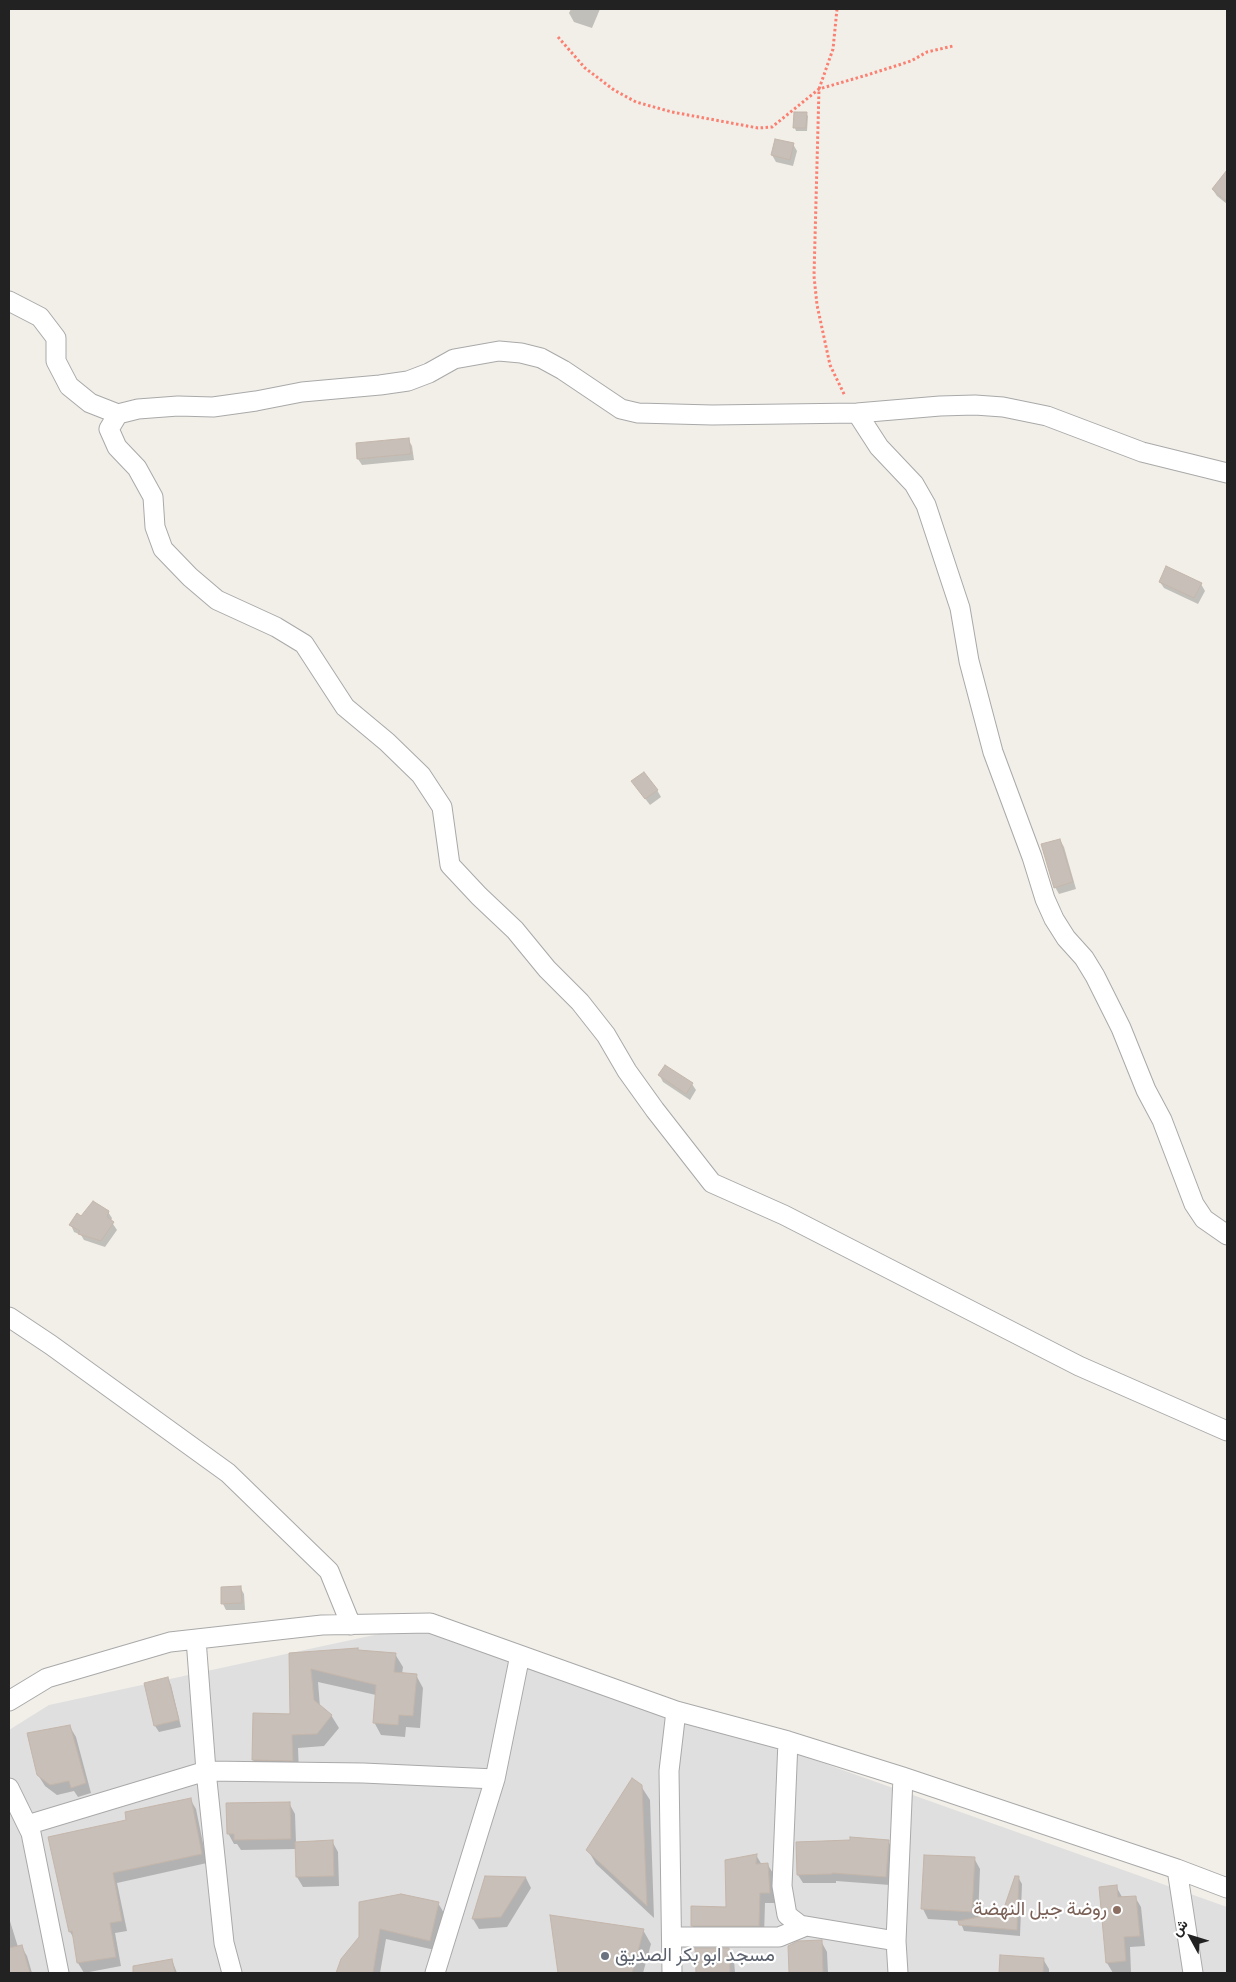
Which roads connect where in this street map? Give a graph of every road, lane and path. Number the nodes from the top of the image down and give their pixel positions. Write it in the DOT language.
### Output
graph roads {
  1 [pos="837,9"];
  2 [pos="558,37"];
  3 [pos="954,46"];
  4 [pos="818,89"];
  5 [pos="9,301"];
  6 [pos="857,413"];
  7 [pos="118,414"];
  8 [pos="1227,474"];
  9 [pos="1227,1235"];
  10 [pos="9,1317"];
  11 [pos="1227,1431"];
  12 [pos="351,1624"];
  13 [pos="196,1640"];
  14 [pos="520,1654"];
  15 [pos="9,1701"];
  16 [pos="676,1711"];
  17 [pos="788,1741"];
  18 [pos="206,1770"];
  19 [pos="903,1777"];
  20 [pos="495,1779"];
  21 [pos="9,1788"];
  22 [pos="27,1824"];
  23 [pos="1177,1869"];
  24 [pos="1227,1888"];
  25 [pos="806,1926"];
  26 [pos="672,1938"];
  27 [pos="896,1941"];
  28 [pos="59,1973"];
  29 [pos="232,1973"];
  30 [pos="435,1973"];
  31 [pos="672,1973"];
  32 [pos="898,1973"];
  33 [pos="1193,1973"];
  1 -- 4 [label="path"];
  2 -- 4 [label="path"];
  3 -- 4 [label="path"];
  4 -- 6 [label="path"];
  5 -- 7 [label="street"];
  6 -- 7 [label="street"];
  6 -- 8 [label="street"];
  6 -- 9 [label="street"];
  7 -- 11 [label="street"];
  10 -- 12 [label="street"];
  12 -- 13 [label="street"];
  12 -- 14 [label="street"];
  13 -- 15 [label="street"];
  13 -- 18 [label="street"];
  14 -- 16 [label="street"];
  14 -- 20 [label="street"];
  16 -- 17 [label="street"];
  16 -- 26 [label="street"];
  17 -- 19 [label="street"];
  17 -- 25 [label="street"];
  18 -- 20 [label="street"];
  18 -- 22 [label="street"];
  18 -- 29 [label="street"];
  19 -- 23 [label="street"];
  19 -- 27 [label="street"];
  20 -- 30 [label="street"];
  21 -- 22 [label="street"];
  22 -- 28 [label="street"];
  23 -- 24 [label="street"];
  23 -- 33 [label="street"];
  25 -- 26 [label="street"];
  25 -- 27 [label="street"];
  26 -- 31 [label="street"];
  27 -- 32 [label="street"];
}
